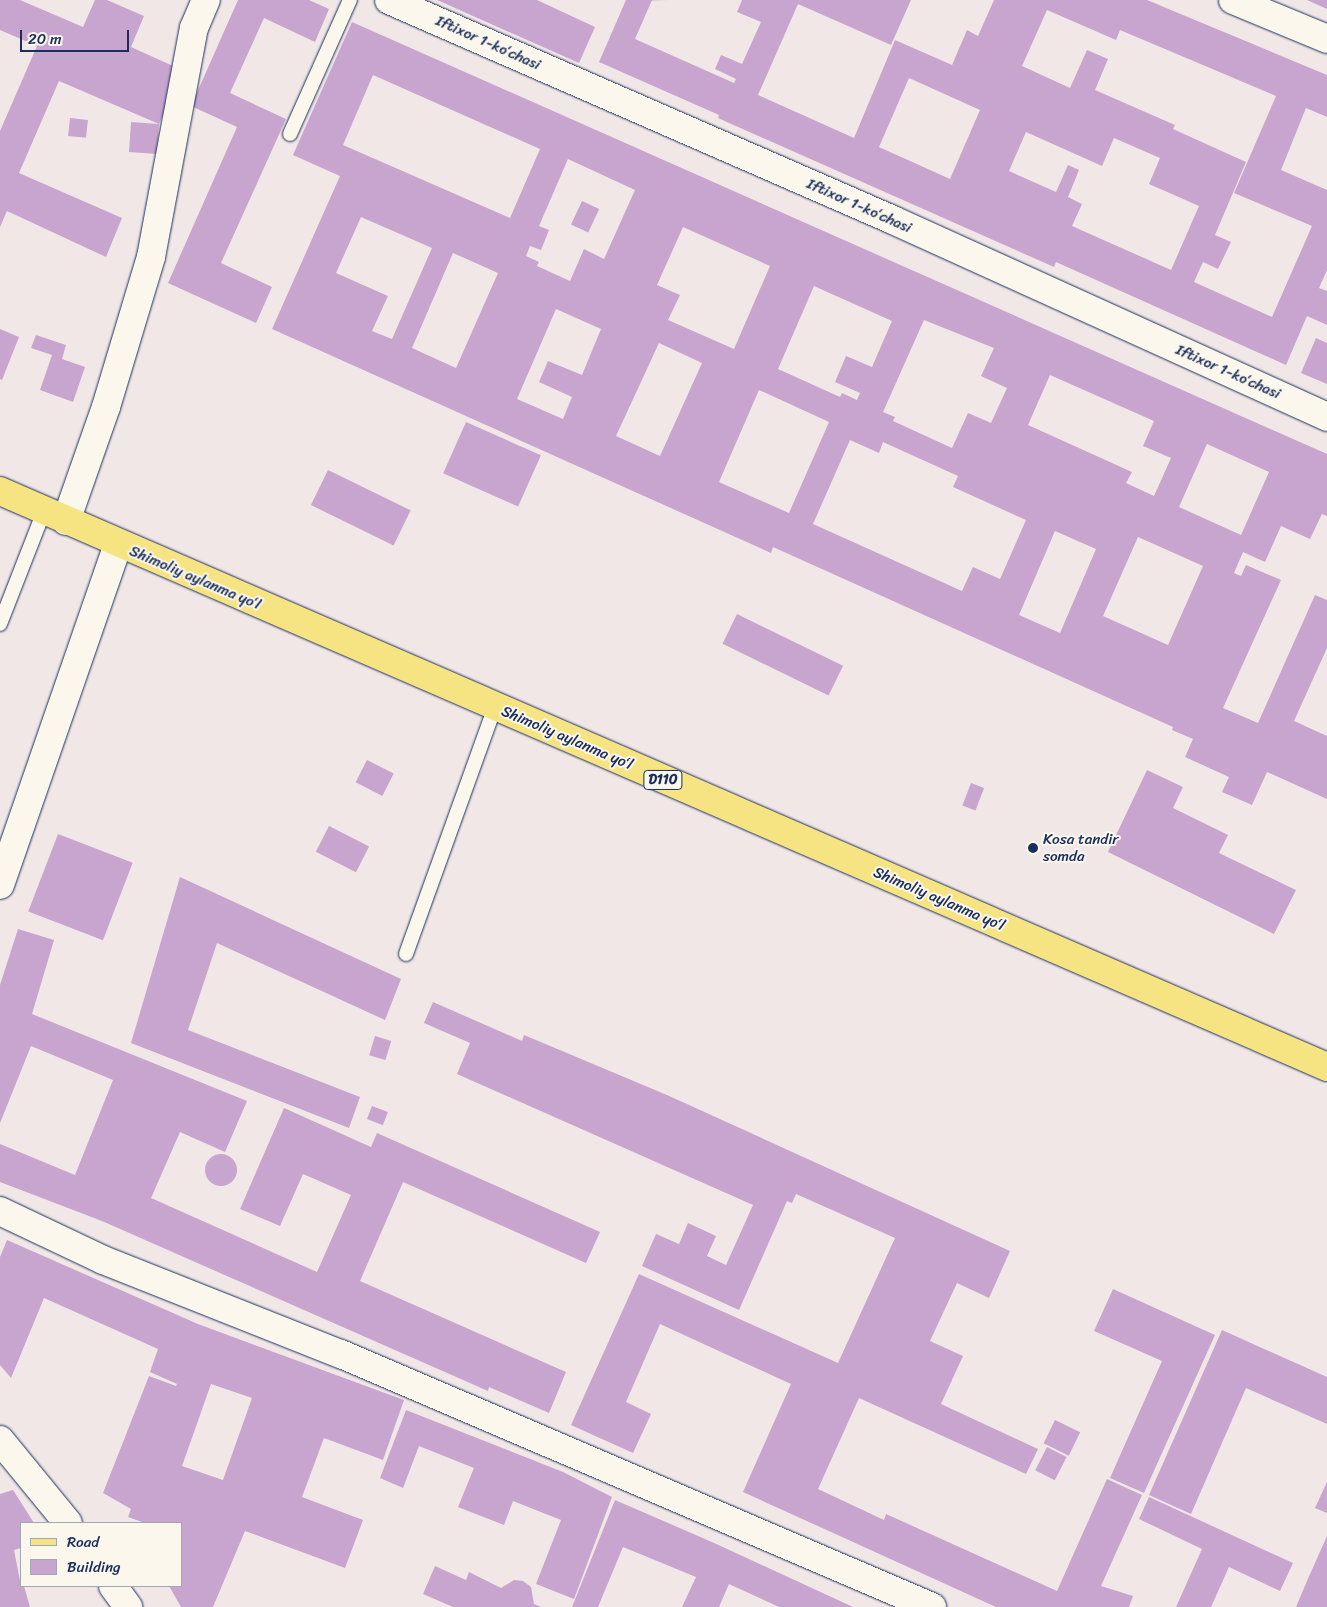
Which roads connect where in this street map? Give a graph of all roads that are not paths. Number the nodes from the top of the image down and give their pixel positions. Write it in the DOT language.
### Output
graph roads {
  1 [pos="206,0"];
  2 [pos="350,0"];
  3 [pos="389,0"];
  4 [pos="1233,0"];
  5 [pos="1327,39"];
  6 [pos="290,134"];
  7 [pos="1327,417"];
  8 [pos="0,491"];
  9 [pos="55,516"];
  10 [pos="118,545"];
  11 [pos="0,624"];
  12 [pos="495,707"];
  13 [pos="0,885"];
  14 [pos="406,954"];
  15 [pos="1327,1066"];
  16 [pos="0,1211"];
  17 [pos="0,1440"];
  18 [pos="67,1522"];
  19 [pos="114,1587"];
  20 [pos="128,1607"];
  21 [pos="932,1607"];
  1 -- 9 [label="street"];
  2 -- 6 [label="lane"];
  3 -- 7 [label="street, Iftixor 1-koʻchasi"];
  4 -- 5 [label="street"];
  8 -- 9 [label="main road, Shimoliy aylanma yoʻl / D110"];
  9 -- 10 [label="main road, Shimoliy aylanma yoʻl / D110"];
  9 -- 11 [label="lane"];
  10 -- 12 [label="main road, Shimoliy aylanma yoʻl / D110"];
  10 -- 13 [label="street"];
  12 -- 14 [label="lane"];
  12 -- 15 [label="main road, Shimoliy aylanma yoʻl / D110"];
  16 -- 21 [label="street"];
  17 -- 18 [label="street"];
  19 -- 20 [label="street"];
}
